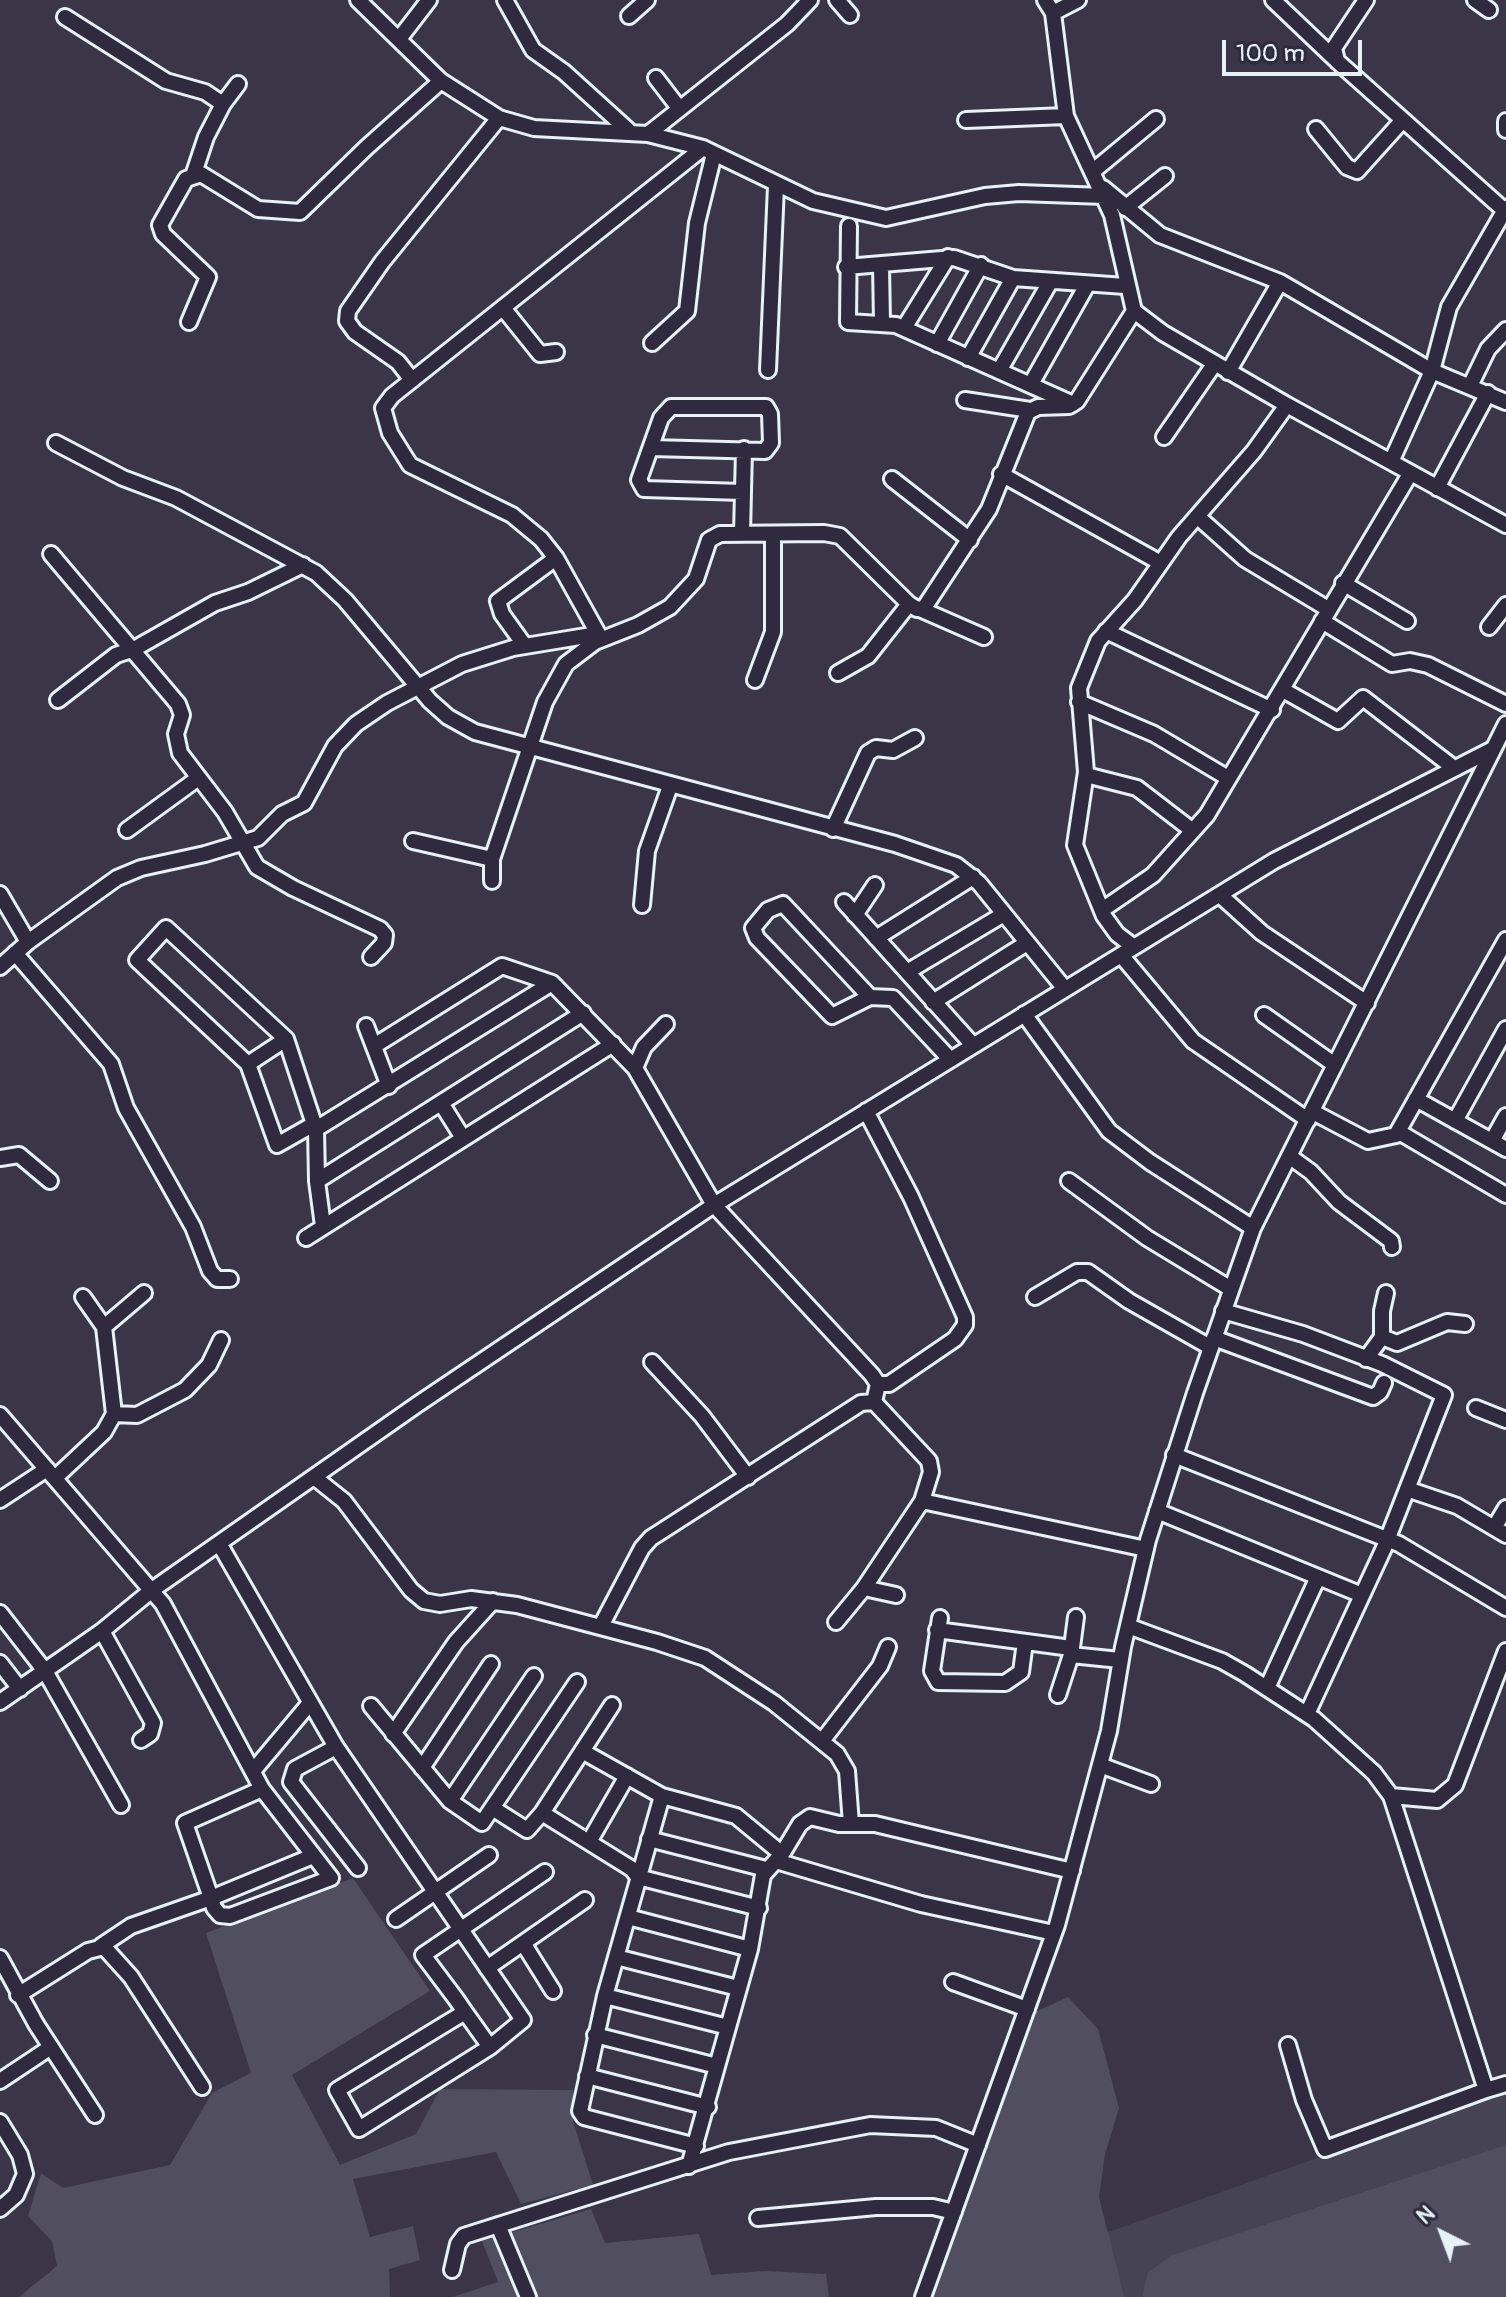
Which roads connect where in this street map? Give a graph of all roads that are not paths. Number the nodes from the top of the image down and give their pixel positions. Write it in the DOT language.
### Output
graph roads {
  1 [pos="429,0"];
  2 [pos="505,0"];
  3 [pos="647,0"];
  4 [pos="810,0"];
  5 [pos="837,0"];
  6 [pos="1078,0"];
  7 [pos="1273,0"];
  8 [pos="1366,0"];
  9 [pos="1475,0"];
  10 [pos="366,3"];
  11 [pos="1049,6"];
  12 [pos="1489,10"];
  13 [pos="850,15"];
  14 [pos="629,16"];
  15 [pos="65,17"];
  16 [pos="399,39"];
  17 [pos="1335,59"];
  18 [pos="656,78"];
  19 [pos="441,81"];
  20 [pos="238,84"];
  21 [pos="223,104"];
  22 [pos="679,108"];
  23 [pos="1066,116"];
  24 [pos="499,118"];
  25 [pos="1156,119"];
  26 [pos="966,120"];
  27 [pos="1402,121"];
  28 [pos="1506,121"];
  29 [pos="1316,129"];
  30 [pos="628,130"];
  31 [pos="1506,130"];
  32 [pos="648,134"];
  33 [pos="708,151"];
  34 [pos="1092,172"];
  35 [pos="194,173"];
  36 [pos="1165,176"];
  37 [pos="776,186"];
  38 [pos="1103,191"];
  39 [pos="1125,208"];
  40 [pos="1505,209"];
  41 [pos="849,226"];
  42 [pos="948,257"];
  43 [pos="881,265"];
  44 [pos="981,265"];
  45 [pos="846,267"];
  46 [pos="1013,278"];
  47 [pos="1050,282"];
  48 [pos="1280,282"];
  49 [pos="1087,285"];
  50 [pos="1125,286"];
  51 [pos="503,308"];
  52 [pos="1134,311"];
  53 [pos="189,322"];
  54 [pos="882,322"];
  55 [pos="904,328"];
  56 [pos="1506,330"];
  57 [pos="652,343"];
  58 [pos="937,344"];
  59 [pos="556,352"];
  60 [pos="968,358"];
  61 [pos="1215,363"];
  62 [pos="768,370"];
  63 [pos="999,371"];
  64 [pos="1432,371"];
  65 [pos="1228,372"];
  66 [pos="412,380"];
  67 [pos="1031,384"];
  68 [pos="1470,386"];
  69 [pos="1488,393"];
  70 [pos="965,400"];
  71 [pos="1506,402"];
  72 [pos="1073,404"];
  73 [pos="1287,405"];
  74 [pos="1030,410"];
  75 [pos="1164,437"];
  76 [pos="56,443"];
  77 [pos="651,448"];
  78 [pos="744,449"];
  79 [pos="1391,462"];
  80 [pos="1001,474"];
  81 [pos="1410,474"];
  82 [pos="892,479"];
  83 [pos="1437,488"];
  84 [pos="743,492"];
  85 [pos="1198,517"];
  86 [pos="1506,525"];
  87 [pos="742,534"];
  88 [pos="773,535"];
  89 [pos="970,540"];
  90 [pos="51,554"];
  91 [pos="556,558"];
  92 [pos="1159,562"];
  93 [pos="303,565"];
  94 [pos="1343,583"];
  95 [pos="1506,605"];
  96 [pos="914,607"];
  97 [pos="1325,615"];
  98 [pos="1407,621"];
  99 [pos="1489,627"];
  100 [pos="1106,631"];
  101 [pos="599,636"];
  102 [pos="984,637"];
  103 [pos="525,646"];
  104 [pos="134,649"];
  105 [pos="838,673"];
  106 [pos="755,680"];
  107 [pos="417,687"];
  108 [pos="1283,690"];
  109 [pos="58,700"];
  110 [pos="1079,702"];
  111 [pos="1506,704"];
  112 [pos="1272,710"];
  113 [pos="1506,724"];
  114 [pos="915,738"];
  115 [pos="1493,749"];
  116 [pos="531,750"];
  117 [pos="1454,768"];
  118 [pos="1086,775"];
  119 [pos="1228,778"];
  120 [pos="197,779"];
  121 [pos="670,786"];
  122 [pos="833,829"];
  123 [pos="127,830"];
  124 [pos="1193,831"];
  125 [pos="413,841"];
  126 [pos="245,844"];
  127 [pos="492,859"];
  128 [pos="973,877"];
  129 [pos="492,881"];
  130 [pos="875,885"];
  131 [pos="0,894"];
  132 [pos="1221,896"];
  133 [pos="844,902"];
  134 [pos="642,905"];
  135 [pos="1102,910"];
  136 [pos="1004,914"];
  137 [pos="855,915"];
  138 [pos="876,938"];
  139 [pos="1506,940"];
  140 [pos="28,942"];
  141 [pos="1027,943"];
  142 [pos="1127,951"];
  143 [pos="15,953"];
  144 [pos="371,957"];
  145 [pos="0,967"];
  146 [pos="907,972"];
  147 [pos="552,983"];
  148 [pos="1065,989"];
  149 [pos="870,997"];
  150 [pos="933,1002"];
  151 [pos="1367,1003"];
  152 [pos="583,1013"];
  153 [pos="1024,1014"];
  154 [pos="1264,1015"];
  155 [pos="666,1024"];
  156 [pos="366,1026"];
  157 [pos="1506,1029"];
  158 [pos="286,1039"];
  159 [pos="613,1044"];
  160 [pos="972,1044"];
  161 [pos="374,1046"];
  162 [pos="949,1058"];
  163 [pos="248,1064"];
  164 [pos="1335,1065"];
  165 [pos="635,1068"];
  166 [pos="389,1086"];
  167 [pos="1416,1099"];
  168 [pos="441,1103"];
  169 [pos="866,1111"];
  170 [pos="1310,1116"];
  171 [pos="1506,1116"];
  172 [pos="1455,1121"];
  173 [pos="315,1127"];
  174 [pos="1399,1132"];
  175 [pos="463,1138"];
  176 [pos="1492,1141"];
  177 [pos="1506,1149"];
  178 [pos="1289,1156"];
  179 [pos="0,1158"];
  180 [pos="50,1181"];
  181 [pos="317,1181"];
  182 [pos="1069,1181"];
  183 [pos="1506,1195"];
  184 [pos="714,1205"];
  185 [pos="323,1226"];
  186 [pos="1253,1228"];
  187 [pos="306,1238"];
  188 [pos="1392,1247"];
  189 [pos="230,1279"];
  190 [pos="1231,1289"];
  191 [pos="144,1293"];
  192 [pos="1386,1293"];
  193 [pos="83,1297"];
  194 [pos="1035,1297"];
  195 [pos="1223,1311"];
  196 [pos="1465,1324"];
  197 [pos="104,1327"];
  198 [pos="1382,1337"];
  199 [pos="221,1340"];
  200 [pos="1212,1343"];
  201 [pos="1397,1343"];
  202 [pos="1366,1359"];
  203 [pos="652,1362"];
  204 [pos="1388,1367"];
  205 [pos="1384,1383"];
  206 [pos="878,1384"];
  207 [pos="874,1402"];
  208 [pos="1476,1408"];
  209 [pos="114,1414"];
  210 [pos="0,1415"];
  211 [pos="1506,1420"];
  212 [pos="1174,1455"];
  213 [pos="52,1473"];
  214 [pos="314,1477"];
  215 [pos="748,1477"];
  216 [pos="1407,1489"];
  217 [pos="0,1500"];
  218 [pos="922,1501"];
  219 [pos="1506,1508"];
  220 [pos="1157,1511"];
  221 [pos="1500,1531"];
  222 [pos="1387,1539"];
  223 [pos="220,1545"];
  224 [pos="1146,1549"];
  225 [pos="1318,1577"];
  226 [pos="864,1588"];
  227 [pos="152,1590"];
  228 [pos="896,1595"];
  229 [pos="1362,1595"];
  230 [pos="493,1601"];
  231 [pos="1506,1608"];
  232 [pos="0,1613"];
  233 [pos="1076,1617"];
  234 [pos="836,1622"];
  235 [pos="601,1626"];
  236 [pos="1128,1626"];
  237 [pos="102,1631"];
  238 [pos="1025,1642"];
  239 [pos="888,1647"];
  240 [pos="1506,1651"];
  241 [pos="1071,1652"];
  242 [pos="1120,1660"];
  243 [pos="0,1663"];
  244 [pos="491,1664"];
  245 [pos="45,1671"];
  246 [pos="534,1676"];
  247 [pos="577,1682"];
  248 [pos="1267,1688"];
  249 [pos="20,1689"];
  250 [pos="1058,1695"];
  251 [pos="0,1702"];
  252 [pos="310,1703"];
  253 [pos="612,1705"];
  254 [pos="371,1706"];
  255 [pos="1307,1714"];
  256 [pos="393,1734"];
  257 [pos="141,1740"];
  258 [pos="822,1741"];
  259 [pos="336,1747"];
  260 [pos="582,1751"];
  261 [pos="1100,1765"];
  262 [pos="422,1768"];
  263 [pos="253,1771"];
  264 [pos="627,1776"];
  265 [pos="1151,1784"];
  266 [pos="262,1789"];
  267 [pos="662,1796"];
  268 [pos="1391,1796"];
  269 [pos="450,1801"];
  270 [pos="121,1805"];
  271 [pos="494,1809"];
  272 [pos="542,1813"];
  273 [pos="851,1824"];
  274 [pos="649,1839"];
  275 [pos="589,1842"];
  276 [pos="489,1855"];
  277 [pos="313,1856"];
  278 [pos="775,1861"];
  279 [pos="358,1868"];
  280 [pos="1072,1871"];
  281 [pos="545,1872"];
  282 [pos="638,1877"];
  283 [pos="435,1894"];
  284 [pos="211,1898"];
  285 [pos="585,1900"];
  286 [pos="759,1908"];
  287 [pos="628,1917"];
  288 [pos="396,1919"];
  289 [pos="461,1930"];
  290 [pos="1054,1933"];
  291 [pos="523,1943"];
  292 [pos="101,1946"];
  293 [pos="750,1949"];
  294 [pos="616,1957"];
  295 [pos="0,1958"];
  296 [pos="487,1968"];
  297 [pos="953,1982"];
  298 [pos="738,1988"];
  299 [pos="553,1991"];
  300 [pos="18,1995"];
  301 [pos="605,1996"];
  302 [pos="1027,2009"];
  303 [pos="465,2012"];
  304 [pos="728,2027"];
  305 [pos="595,2035"];
  306 [pos="1288,2045"];
  307 [pos="51,2047"];
  308 [pos="490,2047"];
  309 [pos="717,2066"];
  310 [pos="587,2076"];
  311 [pos="0,2081"];
  312 [pos="1506,2084"];
  313 [pos="202,2087"];
  314 [pos="1486,2090"];
  315 [pos="708,2107"];
  316 [pos="95,2115"];
  317 [pos="0,2122"];
  318 [pos="978,2145"];
  319 [pos="696,2146"];
  320 [pos="689,2166"];
  321 [pos="0,2209"];
  322 [pos="954,2212"];
  323 [pos="758,2218"];
  324 [pos="498,2225"];
  325 [pos="452,2270"];
  326 [pos="528,2297"];
  327 [pos="923,2297"];
  1 -- 16 [label="street"];
  2 -- 30 [label="street"];
  3 -- 14 [label="street"];
  4 -- 22 [label="street"];
  5 -- 13 [label="street"];
  6 -- 11 [label="street"];
  7 -- 17 [label="street"];
  8 -- 17 [label="street"];
  9 -- 12 [label="street"];
  10 -- 16 [label="street"];
  11 -- 23 [label="street"];
  15 -- 21 [label="street"];
  16 -- 19 [label="street"];
  17 -- 27 [label="street"];
  18 -- 22 [label="street"];
  19 -- 24 [label="street"];
  19 -- 35 [label="street"];
  20 -- 21 [label="street"];
  21 -- 35 [label="street"];
  22 -- 32 [label="street"];
  23 -- 26 [label="street"];
  23 -- 34 [label="street"];
  24 -- 30 [label="street"];
  24 -- 66 [label="street"];
  25 -- 34 [label="street"];
  27 -- 29 [label="street"];
  27 -- 40 [label="street"];
  28 -- 31 [label="street"];
  30 -- 32 [label="street"];
  32 -- 33 [label="street"];
  33 -- 37 [label="street"];
  33 -- 51 [label="street"];
  33 -- 57 [label="street"];
  34 -- 38 [label="street"];
  35 -- 53 [label="street"];
  36 -- 39 [label="street"];
  37 -- 38 [label="street"];
  37 -- 62 [label="street"];
  38 -- 39 [label="street"];
  38 -- 50 [label="street"];
  39 -- 48 [label="street"];
  40 -- 64 [label="street"];
  41 -- 45 [label="street"];
  42 -- 43 [label="street"];
  42 -- 44 [label="street"];
  42 -- 55 [label="street"];
  43 -- 45 [label="street"];
  43 -- 54 [label="street"];
  44 -- 46 [label="street"];
  44 -- 58 [label="street"];
  45 -- 54 [label="street"];
  46 -- 47 [label="street"];
  46 -- 60 [label="street"];
  47 -- 49 [label="street"];
  47 -- 63 [label="street"];
  48 -- 64 [label="street"];
  48 -- 65 [label="street"];
  49 -- 50 [label="street"];
  49 -- 67 [label="street"];
  50 -- 52 [label="street"];
  51 -- 59 [label="street"];
  51 -- 66 [label="street"];
  52 -- 61 [label="street"];
  52 -- 72 [label="street"];
  54 -- 55 [label="street"];
  55 -- 58 [label="street"];
  56 -- 68 [label="street"];
  58 -- 60 [label="street"];
  60 -- 63 [label="street"];
  61 -- 65 [label="street"];
  61 -- 75 [label="street"];
  63 -- 67 [label="street"];
  64 -- 68 [label="street"];
  64 -- 79 [label="street"];
  65 -- 73 [label="street"];
  66 -- 91 [label="street"];
  67 -- 72 [label="street"];
  68 -- 69 [label="street"];
  69 -- 71 [label="street"];
  69 -- 83 [label="street"];
  70 -- 74 [label="street"];
  72 -- 74 [label="street"];
  73 -- 79 [label="street"];
  73 -- 85 [label="street"];
  74 -- 80 [label="street"];
  76 -- 93 [label="street"];
  77 -- 78 [label="street"];
  77 -- 78 [label="street"];
  77 -- 84 [label="street"];
  78 -- 84 [label="street"];
  79 -- 81 [label="street"];
  80 -- 89 [label="street"];
  80 -- 92 [label="street"];
  81 -- 83 [label="street"];
  81 -- 94 [label="street"];
  82 -- 89 [label="street"];
  83 -- 86 [label="street"];
  84 -- 87 [label="street"];
  85 -- 92 [label="street"];
  85 -- 97 [label="street"];
  87 -- 88 [label="street"];
  87 -- 101 [label="street"];
  88 -- 96 [label="street"];
  88 -- 106 [label="street"];
  89 -- 96 [label="street"];
  90 -- 104 [label="street"];
  91 -- 101 [label="street"];
  91 -- 103 [label="street"];
  92 -- 100 [label="street"];
  93 -- 104 [label="street"];
  93 -- 107 [label="street"];
  94 -- 97 [label="street"];
  94 -- 98 [label="street"];
  95 -- 99 [label="street"];
  96 -- 102 [label="street"];
  96 -- 105 [label="street"];
  97 -- 108 [label="street"];
  97 -- 111 [label="street"];
  100 -- 110 [label="street"];
  100 -- 112 [label="street"];
  101 -- 103 [label="street"];
  101 -- 116 [label="street"];
  103 -- 107 [label="street"];
  104 -- 109 [label="street"];
  104 -- 120 [label="street"];
  107 -- 116 [label="street"];
  107 -- 126 [label="street"];
  108 -- 112 [label="street"];
  108 -- 117 [label="street"];
  110 -- 118 [label="street"];
  110 -- 119 [label="street"];
  112 -- 119 [label="street"];
  113 -- 115 [label="street"];
  114 -- 122 [label="street"];
  115 -- 117 [label="street"];
  115 -- 151 [label="street"];
  116 -- 121 [label="street"];
  116 -- 127 [label="street"];
  117 -- 132 [label="street"];
  118 -- 124 [label="street"];
  118 -- 135 [label="street"];
  119 -- 124 [label="street"];
  120 -- 123 [label="street"];
  120 -- 126 [label="street"];
  121 -- 122 [label="street"];
  121 -- 134 [label="street"];
  122 -- 128 [label="street"];
  124 -- 135 [label="street"];
  125 -- 127 [label="street"];
  126 -- 140 [label="street"];
  126 -- 144 [label="street"];
  127 -- 129 [label="street"];
  128 -- 136 [label="street"];
  128 -- 138 [label="street"];
  130 -- 137 [label="street"];
  131 -- 140 [label="street"];
  132 -- 142 [label="street"];
  132 -- 151 [label="street"];
  133 -- 137 [label="street"];
  135 -- 142 [label="street"];
  136 -- 141 [label="street"];
  136 -- 146 [label="street"];
  137 -- 138 [label="street"];
  138 -- 146 [label="street"];
  139 -- 167 [label="street"];
  140 -- 143 [label="street"];
  141 -- 148 [label="street"];
  141 -- 150 [label="street"];
  142 -- 148 [label="street"];
  142 -- 170 [label="street"];
  143 -- 145 [label="street"];
  143 -- 189 [label="street"];
  146 -- 150 [label="street"];
  147 -- 152 [label="street"];
  147 -- 161 [label="street"];
  147 -- 166 [label="street"];
  148 -- 153 [label="street"];
  149 -- 149 [label="street"];
  149 -- 162 [label="street"];
  150 -- 160 [label="street"];
  151 -- 164 [label="street"];
  152 -- 159 [label="street"];
  152 -- 168 [label="street"];
  153 -- 160 [label="street"];
  153 -- 186 [label="street"];
  154 -- 164 [label="street"];
  155 -- 165 [label="street"];
  156 -- 161 [label="street"];
  157 -- 172 [label="street"];
  158 -- 163 [label="street"];
  158 -- 163 [label="street"];
  158 -- 173 [label="street"];
  159 -- 165 [label="street"];
  159 -- 175 [label="street"];
  160 -- 162 [label="street"];
  161 -- 166 [label="street"];
  162 -- 169 [label="street"];
  163 -- 173 [label="street"];
  164 -- 170 [label="street"];
  165 -- 184 [label="street"];
  166 -- 173 [label="street"];
  167 -- 172 [label="street"];
  167 -- 174 [label="street"];
  168 -- 175 [label="street"];
  168 -- 181 [label="street"];
  169 -- 184 [label="street"];
  169 -- 206 [label="street"];
  170 -- 174 [label="street"];
  170 -- 178 [label="street"];
  171 -- 176 [label="street"];
  172 -- 176 [label="street"];
  173 -- 181 [label="street"];
  174 -- 183 [label="street"];
  175 -- 185 [label="street"];
  176 -- 177 [label="street"];
  178 -- 186 [label="street"];
  178 -- 188 [label="street"];
  179 -- 180 [label="street"];
  181 -- 185 [label="street"];
  182 -- 190 [label="street"];
  184 -- 206 [label="street"];
  184 -- 214 [label="street"];
  185 -- 187 [label="street"];
  186 -- 190 [label="street"];
  190 -- 195 [label="street"];
  191 -- 197 [label="street"];
  192 -- 198 [label="street"];
  193 -- 197 [label="street"];
  194 -- 200 [label="street"];
  195 -- 200 [label="street"];
  195 -- 202 [label="street"];
  196 -- 201 [label="street"];
  197 -- 209 [label="street"];
  198 -- 201 [label="street"];
  198 -- 202 [label="street"];
  199 -- 209 [label="street"];
  200 -- 205 [label="street"];
  200 -- 212 [label="street"];
  201 -- 204 [label="street"];
  202 -- 204 [label="street"];
  203 -- 215 [label="street"];
  204 -- 216 [label="street"];
  206 -- 207 [label="street"];
  207 -- 215 [label="street"];
  207 -- 218 [label="street"];
  208 -- 211 [label="street"];
  209 -- 213 [label="street"];
  210 -- 213 [label="street"];
  212 -- 220 [label="street"];
  212 -- 222 [label="street"];
  213 -- 217 [label="street"];
  213 -- 227 [label="street"];
  214 -- 223 [label="street"];
  214 -- 230 [label="street"];
  215 -- 235 [label="street"];
  216 -- 221 [label="street"];
  216 -- 222 [label="street"];
  218 -- 224 [label="street"];
  218 -- 226 [label="street"];
  219 -- 221 [label="street"];
  220 -- 224 [label="street"];
  220 -- 225 [label="street"];
  222 -- 229 [label="street"];
  222 -- 231 [label="street"];
  223 -- 227 [label="street"];
  223 -- 252 [label="street"];
  224 -- 236 [label="street"];
  225 -- 229 [label="street"];
  225 -- 248 [label="street"];
  226 -- 228 [label="street"];
  226 -- 234 [label="street"];
  227 -- 237 [label="street"];
  227 -- 263 [label="street"];
  229 -- 255 [label="street"];
  230 -- 235 [label="street"];
  230 -- 256 [label="street"];
  232 -- 245 [label="street"];
  233 -- 241 [label="street"];
  235 -- 258 [label="street"];
  236 -- 242 [label="street"];
  236 -- 248 [label="street"];
  237 -- 245 [label="street"];
  237 -- 257 [label="street"];
  238 -- 238 [label="street"];
  238 -- 241 [label="street"];
  239 -- 258 [label="street"];
  240 -- 268 [label="street"];
  241 -- 242 [label="street"];
  241 -- 250 [label="street"];
  242 -- 261 [label="street"];
  243 -- 249 [label="street"];
  244 -- 262 [label="street"];
  245 -- 249 [label="street"];
  245 -- 270 [label="street"];
  246 -- 269 [label="street"];
  247 -- 271 [label="street"];
  248 -- 255 [label="street"];
  249 -- 251 [label="street"];
  252 -- 259 [label="street"];
  252 -- 263 [label="street"];
  253 -- 260 [label="street"];
  254 -- 256 [label="street"];
  255 -- 268 [label="street"];
  256 -- 262 [label="street"];
  258 -- 273 [label="street"];
  259 -- 279 [label="street"];
  259 -- 283 [label="street"];
  260 -- 264 [label="street"];
  260 -- 272 [label="street"];
  261 -- 265 [label="street"];
  261 -- 280 [label="street"];
  262 -- 269 [label="street"];
  263 -- 266 [label="street"];
  264 -- 267 [label="street"];
  264 -- 275 [label="street"];
  266 -- 277 [label="street"];
  266 -- 284 [label="street"];
  267 -- 274 [label="street"];
  267 -- 278 [label="street"];
  268 -- 314 [label="street"];
  269 -- 271 [label="street"];
  271 -- 272 [label="street"];
  272 -- 275 [label="street"];
  273 -- 278 [label="street"];
  273 -- 280 [label="street"];
  274 -- 278 [label="street"];
  274 -- 282 [label="street"];
  275 -- 282 [label="street"];
  276 -- 283 [label="street"];
  277 -- 284 [label="street"];
  277 -- 284 [label="street"];
  278 -- 286 [label="street"];
  278 -- 290 [label="street"];
  280 -- 290 [label="street"];
  281 -- 289 [label="street"];
  282 -- 286 [label="street"];
  282 -- 287 [label="street"];
  283 -- 288 [label="street"];
  283 -- 289 [label="street"];
  284 -- 292 [label="street"];
  285 -- 291 [label="street"];
  286 -- 293 [label="street"];
  287 -- 293 [label="street"];
  287 -- 294 [label="street"];
  289 -- 296 [label="street"];
  289 -- 303 [label="street"];
  290 -- 302 [label="street"];
  291 -- 296 [label="street"];
  291 -- 299 [label="street"];
  292 -- 300 [label="street"];
  292 -- 313 [label="street"];
  293 -- 298 [label="street"];
  294 -- 298 [label="street"];
  294 -- 301 [label="street"];
  295 -- 300 [label="street"];
  296 -- 308 [label="street"];
  297 -- 302 [label="street"];
  298 -- 304 [label="street"];
  300 -- 307 [label="street"];
  301 -- 304 [label="street"];
  301 -- 305 [label="street"];
  302 -- 318 [label="street"];
  303 -- 308 [label="street"];
  303 -- 308 [label="street"];
  304 -- 309 [label="street"];
  305 -- 309 [label="street"];
  305 -- 310 [label="street"];
  306 -- 314 [label="street"];
  307 -- 311 [label="street"];
  307 -- 316 [label="street"];
  309 -- 315 [label="street"];
  310 -- 315 [label="street"];
  310 -- 319 [label="street"];
  312 -- 314 [label="street"];
  315 -- 319 [label="street"];
  317 -- 321 [label="street"];
  318 -- 320 [label="street"];
  318 -- 322 [label="street"];
  319 -- 320 [label="street"];
  320 -- 324 [label="street"];
  322 -- 323 [label="street"];
  322 -- 327 [label="street"];
  324 -- 325 [label="street"];
  324 -- 326 [label="street"];
}
